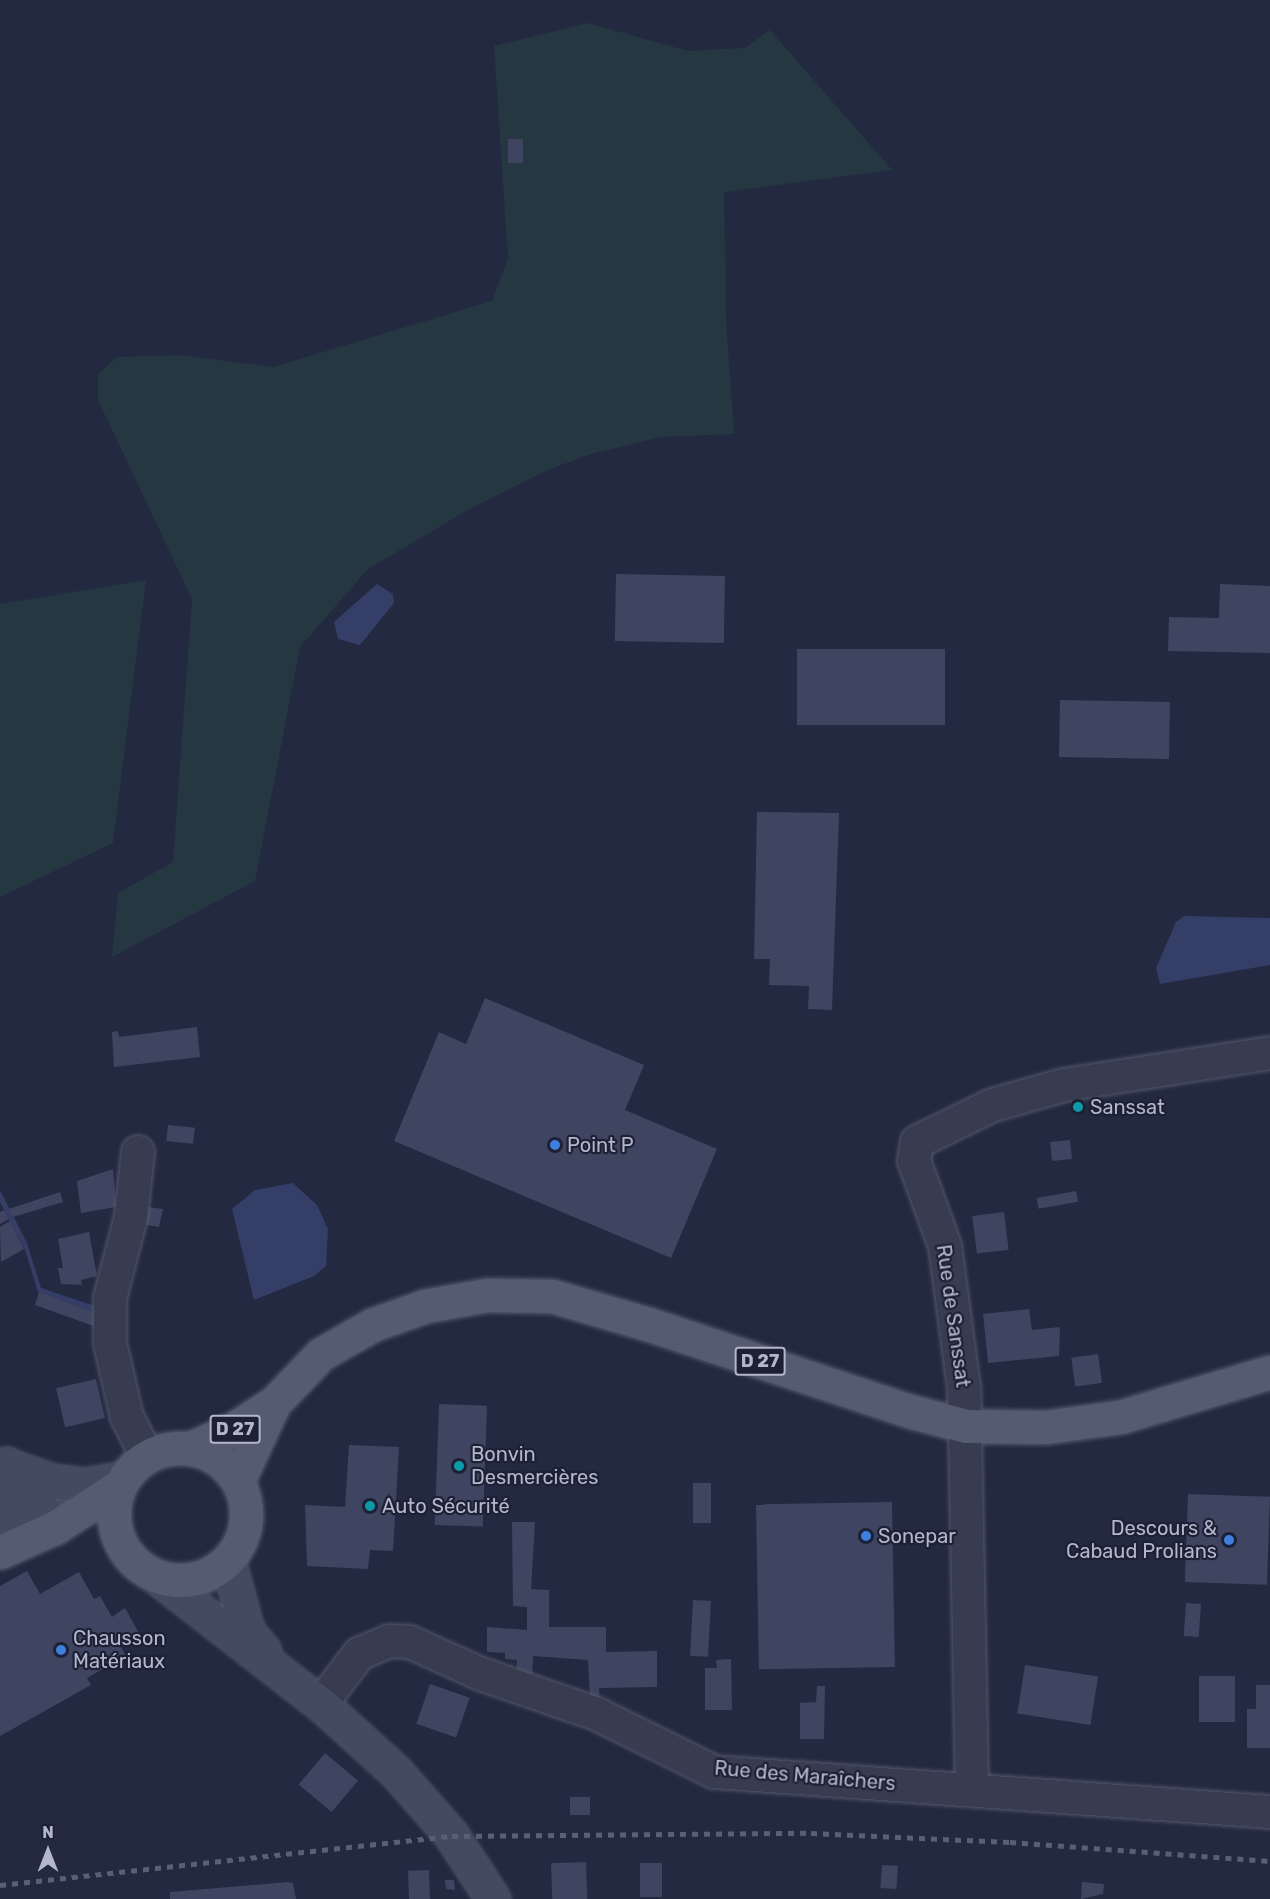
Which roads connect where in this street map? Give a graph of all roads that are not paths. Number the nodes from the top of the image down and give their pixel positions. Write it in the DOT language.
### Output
graph roads {
  1 [pos="1270,1053"];
  2 [pos="138,1152"];
  3 [pos="1270,1372"];
  4 [pos="275,1402"];
  5 [pos="966,1426"];
  6 [pos="190,1448"];
  7 [pos="147,1456"];
  8 [pos="3,1462"];
  9 [pos="238,1481"];
  10 [pos="120,1483"];
  11 [pos="56,1527"];
  12 [pos="121,1546"];
  13 [pos="0,1552"];
  14 [pos="228,1561"];
  15 [pos="157,1577"];
  16 [pos="285,1676"];
  17 [pos="321,1704"];
  18 [pos="972,1790"];
  19 [pos="1270,1812"];
  20 [pos="493,1899"];
  1 -- 5 [label="street, Rue de Sanssat"];
  2 -- 7 [label="street"];
  3 -- 5 [label="main road, D 27"];
  4 -- 5 [label="main road, D 27"];
  4 -- 6 [label="main road, D 27"];
  4 -- 9 [label="main road, D 27"];
  5 -- 18 [label="street, Rue de Sanssat"];
  6 -- 7 [label="main road"];
  6 -- 9 [label="main road"];
  7 -- 10 [label="main road"];
  8 -- 10 [label="main road"];
  8 -- 11 [label="main road"];
  8 -- 13 [label="main road"];
  9 -- 14 [label="main road"];
  10 -- 11 [label="main road"];
  10 -- 12 [label="main road"];
  11 -- 12 [label="main road"];
  11 -- 13 [label="main road"];
  12 -- 15 [label="main road"];
  14 -- 15 [label="main road"];
  14 -- 16 [label="main road"];
  15 -- 16 [label="main road"];
  16 -- 17 [label="main road"];
  17 -- 18 [label="street, Rue des Maraîchers"];
  17 -- 20 [label="main road"];
  18 -- 19 [label="street, Rue des Maraîchers"];
}
